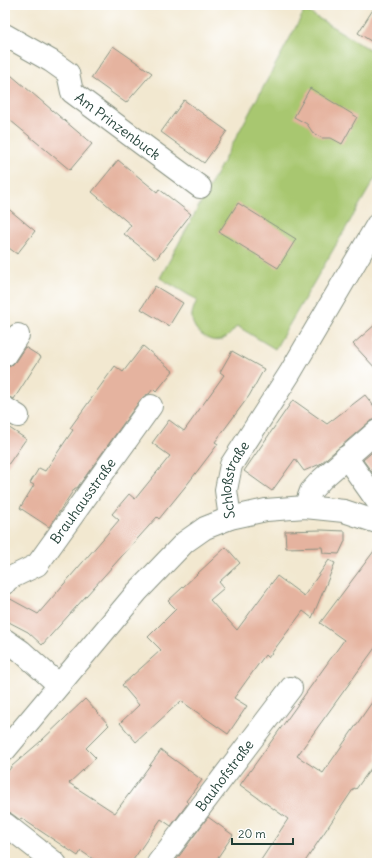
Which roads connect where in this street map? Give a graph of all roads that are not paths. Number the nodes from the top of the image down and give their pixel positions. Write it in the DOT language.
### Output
graph roads {
  1 [pos="5,35"];
  2 [pos="200,187"];
  3 [pos="373,240"];
  4 [pos="18,335"];
  5 [pos="5,355"];
  6 [pos="151,406"];
  7 [pos="377,431"];
  8 [pos="346,457"];
  9 [pos="377,501"];
  10 [pos="305,507"];
  11 [pos="230,518"];
  12 [pos="377,522"];
  13 [pos="5,583"];
  14 [pos="5,640"];
  15 [pos="59,685"];
  16 [pos="292,688"];
  17 [pos="5,750"];
  18 [pos="5,824"];
  19 [pos="55,863"];
  20 [pos="158,863"];
  1 -- 2 [label="street, Am Prinzenbuck"];
  3 -- 11 [label="street, Schloßstraße"];
  4 -- 5 [label="street"];
  6 -- 13 [label="street, Brauhausstraße"];
  7 -- 8 [label="street"];
  8 -- 9 [label="street"];
  8 -- 10 [label="street"];
  10 -- 11 [label="street"];
  10 -- 12 [label="street"];
  11 -- 15 [label="street, Schloßstraße"];
  14 -- 15 [label="street"];
  15 -- 17 [label="street, Schloßstraße"];
  16 -- 20 [label="street, Bauhofstraße"];
  18 -- 19 [label="street"];
}
